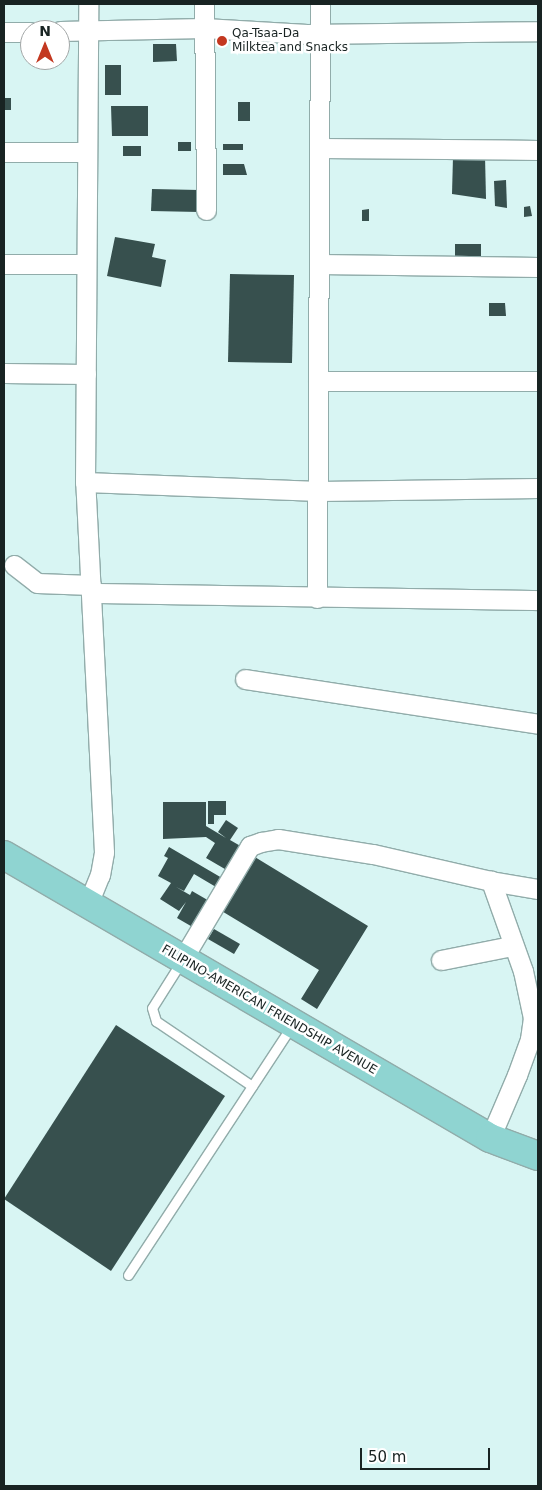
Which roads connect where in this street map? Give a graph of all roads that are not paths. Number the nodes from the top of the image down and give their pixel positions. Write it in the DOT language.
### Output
graph roads {
  1 [pos="88,4"];
  2 [pos="204,4"];
  3 [pos="320,4"];
  4 [pos="204,28"];
  5 [pos="70,31"];
  6 [pos="89,31"];
  7 [pos="538,31"];
  8 [pos="4,32"];
  9 [pos="20,32"];
  10 [pos="320,34"];
  11 [pos="321,148"];
  12 [pos="538,150"];
  13 [pos="4,152"];
  14 [pos="86,152"];
  15 [pos="206,210"];
  16 [pos="4,264"];
  17 [pos="86,264"];
  18 [pos="319,264"];
  19 [pos="538,267"];
  20 [pos="4,374"];
  21 [pos="86,374"];
  22 [pos="318,381"];
  23 [pos="538,381"];
  24 [pos="85,482"];
  25 [pos="538,488"];
  26 [pos="319,490"];
  27 [pos="14,565"];
  28 [pos="92,589"];
  29 [pos="317,598"];
  30 [pos="538,600"];
  31 [pos="245,679"];
  32 [pos="538,724"];
  33 [pos="4,855"];
  34 [pos="491,881"];
  35 [pos="538,889"];
  36 [pos="88,904"];
  37 [pos="512,946"];
  38 [pos="182,960"];
  39 [pos="441,960"];
  40 [pos="293,1024"];
  41 [pos="252,1086"];
  42 [pos="490,1138"];
  43 [pos="538,1156"];
  44 [pos="128,1275"];
  1 -- 6 [label="street"];
  2 -- 4 [label="street"];
  3 -- 10 [label="street"];
  4 -- 6 [label="street"];
  4 -- 10 [label="street"];
  4 -- 15 [label="street"];
  5 -- 6 [label="street"];
  6 -- 14 [label="street"];
  7 -- 10 [label="street"];
  8 -- 9 [label="street"];
  10 -- 11 [label="street"];
  11 -- 12 [label="street"];
  11 -- 18 [label="street"];
  13 -- 14 [label="street"];
  14 -- 17 [label="street"];
  16 -- 17 [label="street"];
  17 -- 21 [label="street"];
  18 -- 19 [label="street"];
  18 -- 22 [label="street"];
  20 -- 21 [label="street"];
  21 -- 24 [label="street"];
  22 -- 23 [label="street"];
  22 -- 26 [label="street"];
  24 -- 26 [label="street"];
  24 -- 28 [label="street"];
  25 -- 26 [label="street"];
  26 -- 29 [label="street"];
  27 -- 28 [label="street"];
  28 -- 29 [label="street"];
  28 -- 36 [label="street"];
  29 -- 30 [label="street"];
  31 -- 32 [label="street"];
  33 -- 36 [label="main road, FILIPINO-AMERICAN FRIENDSHIP AVENUE"];
  34 -- 35 [label="street"];
  34 -- 37 [label="street"];
  34 -- 38 [label="street"];
  36 -- 38 [label="main road, FILIPINO-AMERICAN FRIENDSHIP AVENUE"];
  37 -- 39 [label="street"];
  37 -- 42 [label="street"];
  38 -- 40 [label="main road, FILIPINO-AMERICAN FRIENDSHIP AVENUE"];
  38 -- 41 [label="lane"];
  40 -- 41 [label="lane"];
  40 -- 42 [label="main road, FILIPINO-AMERICAN FRIENDSHIP AVENUE"];
  41 -- 44 [label="lane"];
  42 -- 43 [label="main road, FILIPINO-AMERICAN FRIENDSHIP AVENUE"];
}
